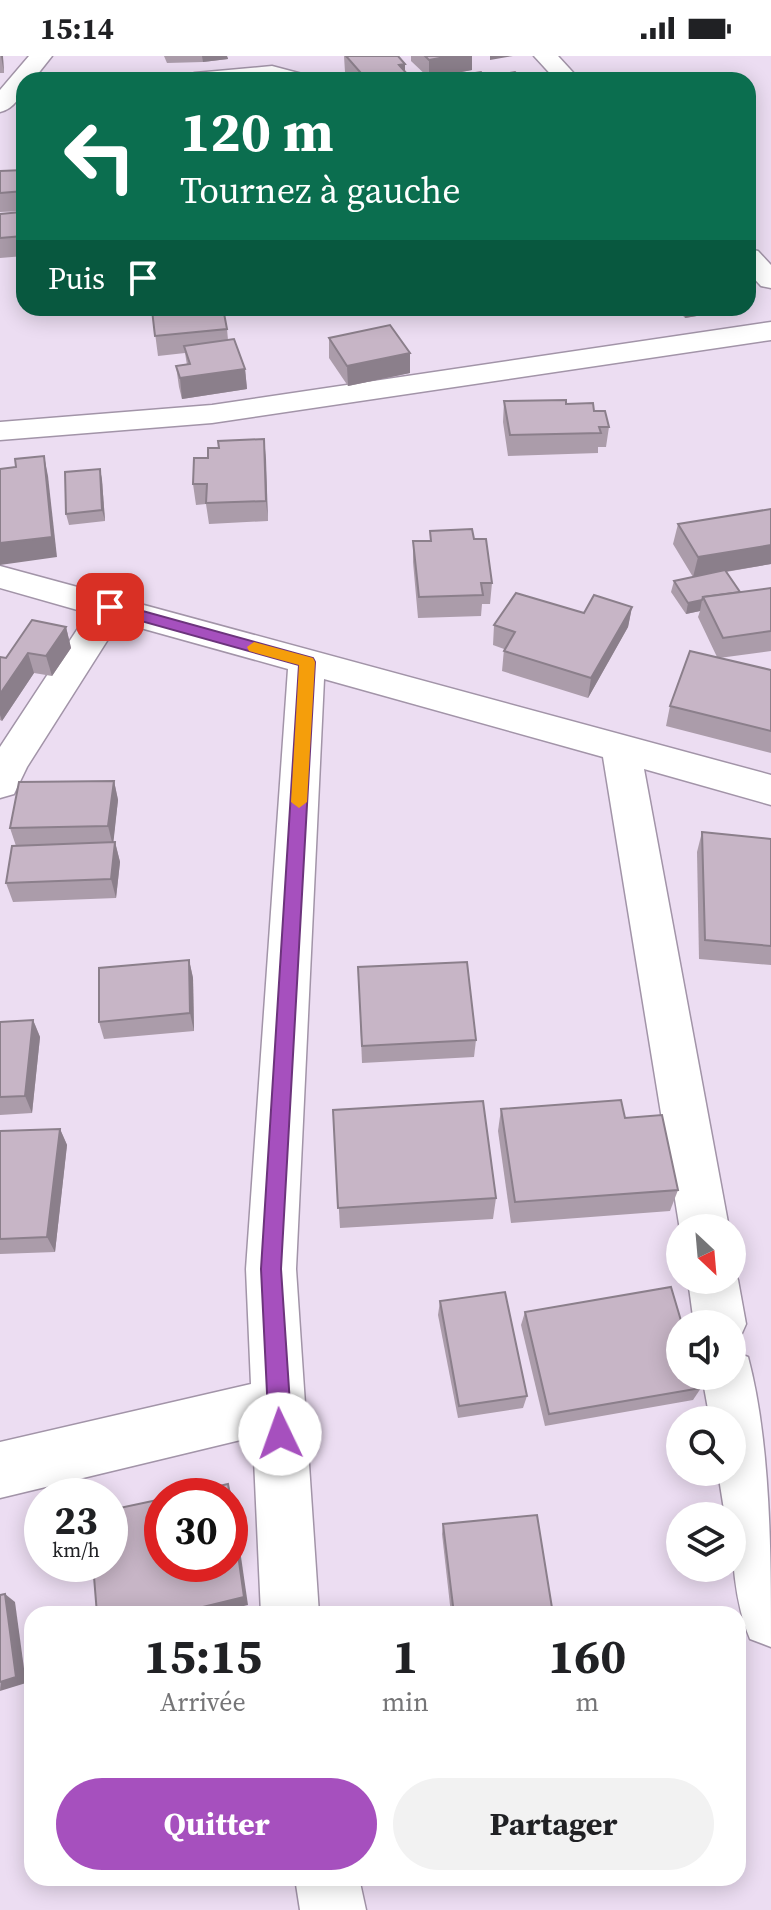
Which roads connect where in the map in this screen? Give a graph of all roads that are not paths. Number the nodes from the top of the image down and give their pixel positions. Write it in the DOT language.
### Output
graph roads {
  1 [pos="545,56"];
  2 [pos="561,72"];
  3 [pos="756,265"];
  4 [pos="771,280"];
  5 [pos="771,331"];
  6 [pos="0,431"];
  7 [pos="0,577"];
  8 [pos="110,607"];
  9 [pos="307,662"];
  10 [pos="621,748"];
  11 [pos="0,784"];
  12 [pos="771,790"];
  13 [pos="702,1214"];
  14 [pos="731,1390"];
  15 [pos="279,1404"];
  16 [pos="0,1470"];
  17 [pos="290,1606"];
  18 [pos="771,1618"];
  19 [pos="328,1886"];
  20 [pos="333,1910"];
  1 -- 2 [label="street"];
  3 -- 4 [label="street"];
  5 -- 6 [label="street"];
  7 -- 8 [label="street"];
  8 -- 9 [label="street"];
  8 -- 11 [label="street"];
  9 -- 10 [label="street"];
  9 -- 15 [label="street"];
  10 -- 12 [label="street"];
  10 -- 13 [label="street"];
  14 -- 18 [label="street"];
  15 -- 16 [label="street"];
  15 -- 17 [label="street"];
  19 -- 20 [label="street"];
}
